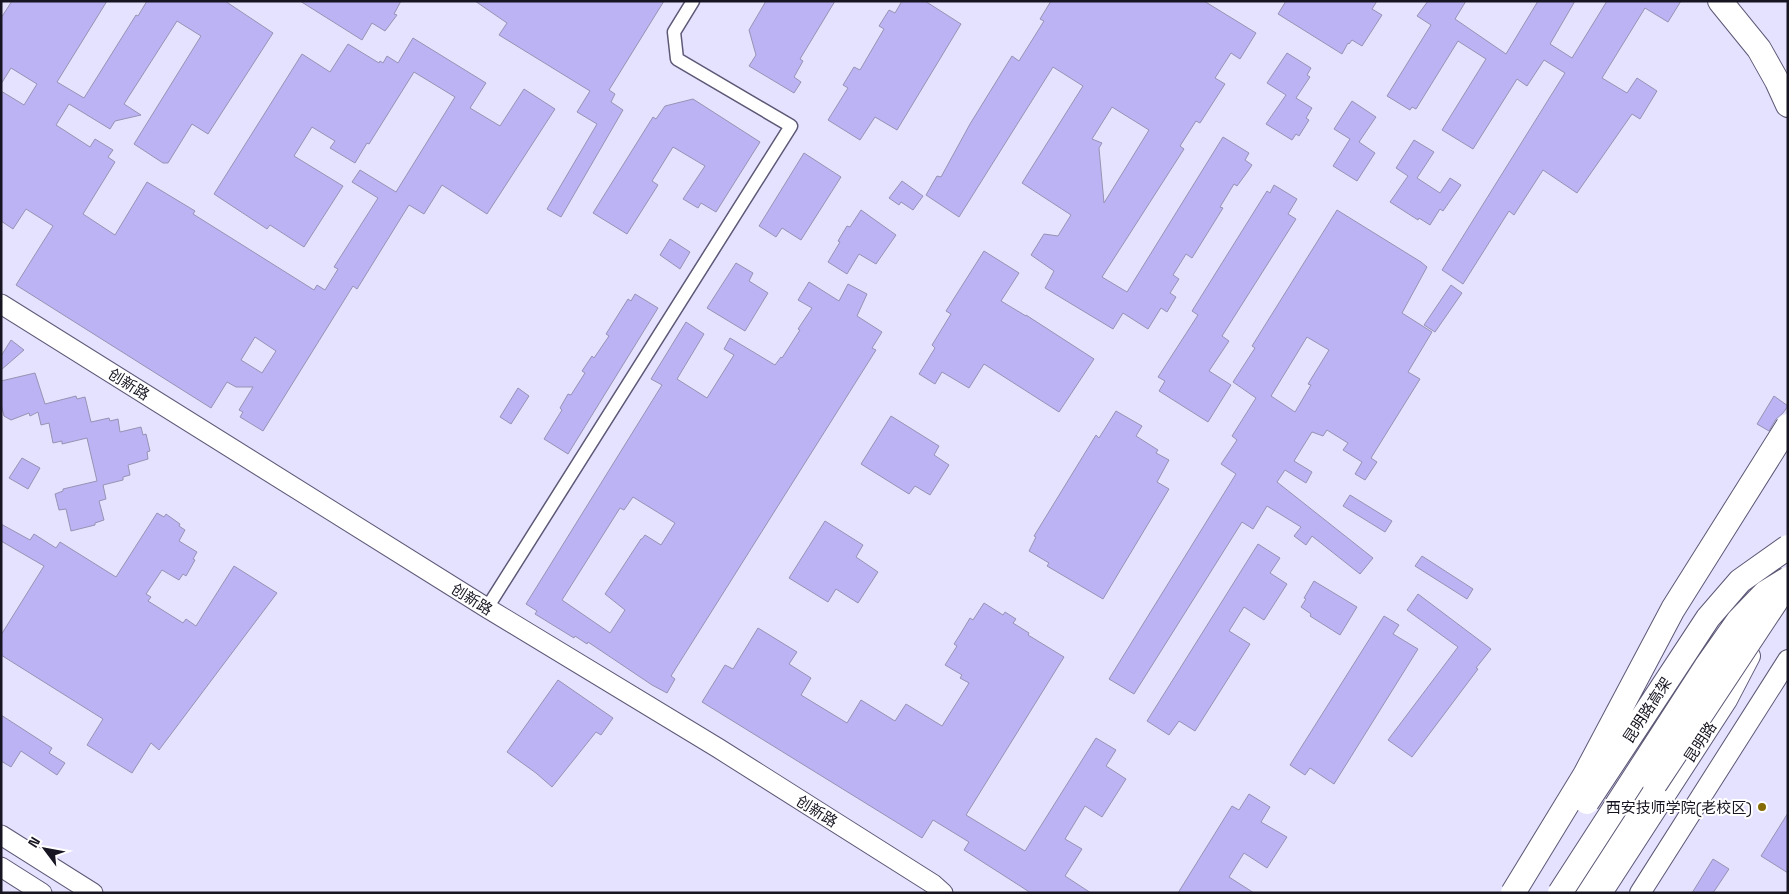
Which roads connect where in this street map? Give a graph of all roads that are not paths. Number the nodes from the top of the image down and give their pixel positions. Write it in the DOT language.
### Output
graph roads {
  1 [pos="693,1"];
  2 [pos="1720,1"];
  3 [pos="1788,105"];
  4 [pos="1,304"];
  5 [pos="1788,408"];
  6 [pos="1788,426"];
  7 [pos="1788,433"];
  8 [pos="1762,467"];
  9 [pos="1788,547"];
  10 [pos="1788,579"];
  11 [pos="1788,583"];
  12 [pos="487,608"];
  13 [pos="1652,657"];
  14 [pos="1788,660"];
  15 [pos="1728,700"];
  16 [pos="1,835"];
  17 [pos="1,867"];
  18 [pos="42,893"];
  19 [pos="93,893"];
  20 [pos="943,893"];
  21 [pos="1504,893"];
  22 [pos="1513,893"];
  23 [pos="1529,893"];
  24 [pos="1560,893"];
  25 [pos="1586,893"];
  26 [pos="1602,893"];
  27 [pos="1640,893"];
  1 -- 12 [label="street"];
  2 -- 3 [label="highway"];
  4 -- 12 [label="street, 创新路"];
  5 -- 8 [label="highway, bridge"];
  6 -- 8 [label="highway, bridge"];
  7 -- 13 [label="street"];
  8 -- 22 [label="highway, bridge"];
  9 -- 23 [label="highway, 昆明路高架, bridge"];
  10 -- 24 [label="highway, 昆明路高架, bridge"];
  11 -- 15 [label="main road, 昆明路"];
  11 -- 25 [label="highway, bridge"];
  12 -- 20 [label="street, 创新路"];
  13 -- 15 [label="street"];
  13 -- 21 [label="street"];
  14 -- 27 [label="main road, 昆明路"];
  15 -- 26 [label="main road, 昆明路"];
  16 -- 19 [label="street"];
  17 -- 18 [label="street"];
}
